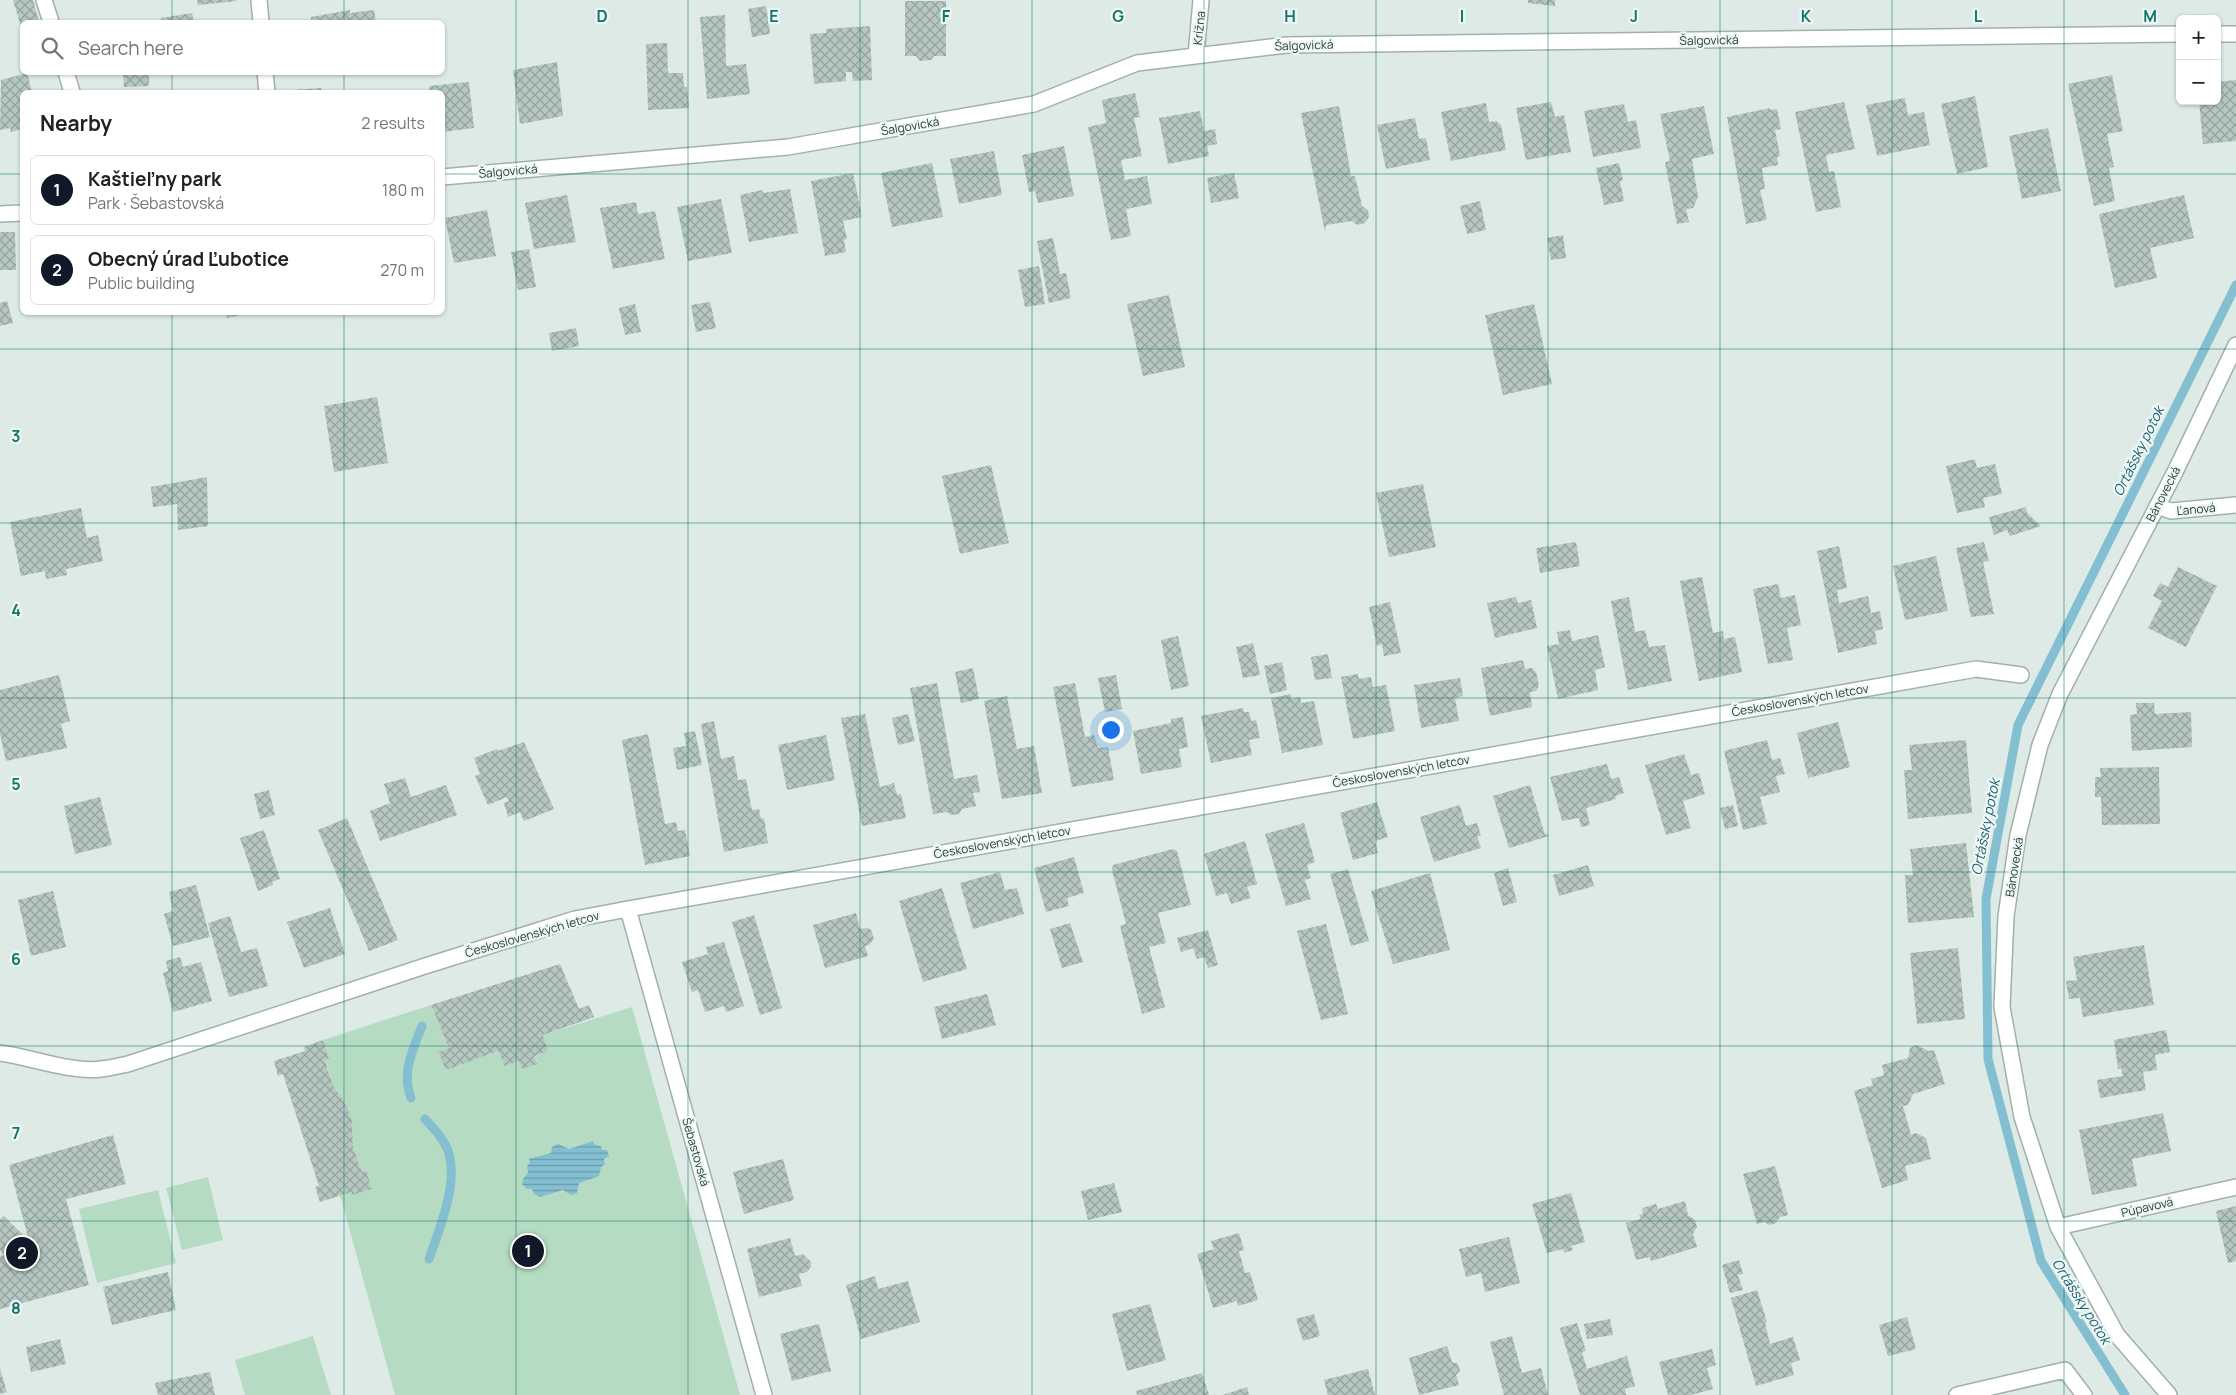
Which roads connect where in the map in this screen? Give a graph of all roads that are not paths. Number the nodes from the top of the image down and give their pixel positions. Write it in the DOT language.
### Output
graph roads {
  1 [pos="44,0"];
  2 [pos="259,0"];
  3 [pos="1202,0"];
  4 [pos="50,20"];
  5 [pos="261,20"];
  6 [pos="2176,34"];
  7 [pos="2221,34"];
  8 [pos="2236,34"];
  9 [pos="1196,56"];
  10 [pos="67,75"];
  11 [pos="265,75"];
  12 [pos="71,90"];
  13 [pos="266,90"];
  14 [pos="445,177"];
  15 [pos="20,212"];
  16 [pos="0,214"];
  17 [pos="2236,344"];
  18 [pos="2236,505"];
  19 [pos="2157,506"];
  20 [pos="2021,675"];
  21 [pos="628,909"];
  22 [pos="0,1053"];
  23 [pos="2236,1187"];
  24 [pos="2058,1227"];
  25 [pos="764,1395"];
  26 [pos="1957,1395"];
  27 [pos="2084,1395"];
  28 [pos="2169,1395"];
  1 -- 4 [label="street"];
  2 -- 5 [label="street"];
  3 -- 9 [label="street, Krížna"];
  6 -- 9 [label="street, Šalgovická"];
  7 -- 8 [label="street"];
  9 -- 14 [label="street, Šalgovická"];
  10 -- 12 [label="street"];
  11 -- 13 [label="street"];
  15 -- 16 [label="street"];
  17 -- 19 [label="street, Bánovecká"];
  18 -- 19 [label="street, Ľanová"];
  19 -- 24 [label="street, Bánovecká"];
  20 -- 21 [label="street, Československých letcov"];
  21 -- 22 [label="street, Československých letcov"];
  21 -- 25 [label="street, Šebastovská"];
  23 -- 24 [label="street, Púpavová"];
  24 -- 28 [label="street, Bánovecká"];
  26 -- 27 [label="street"];
}
